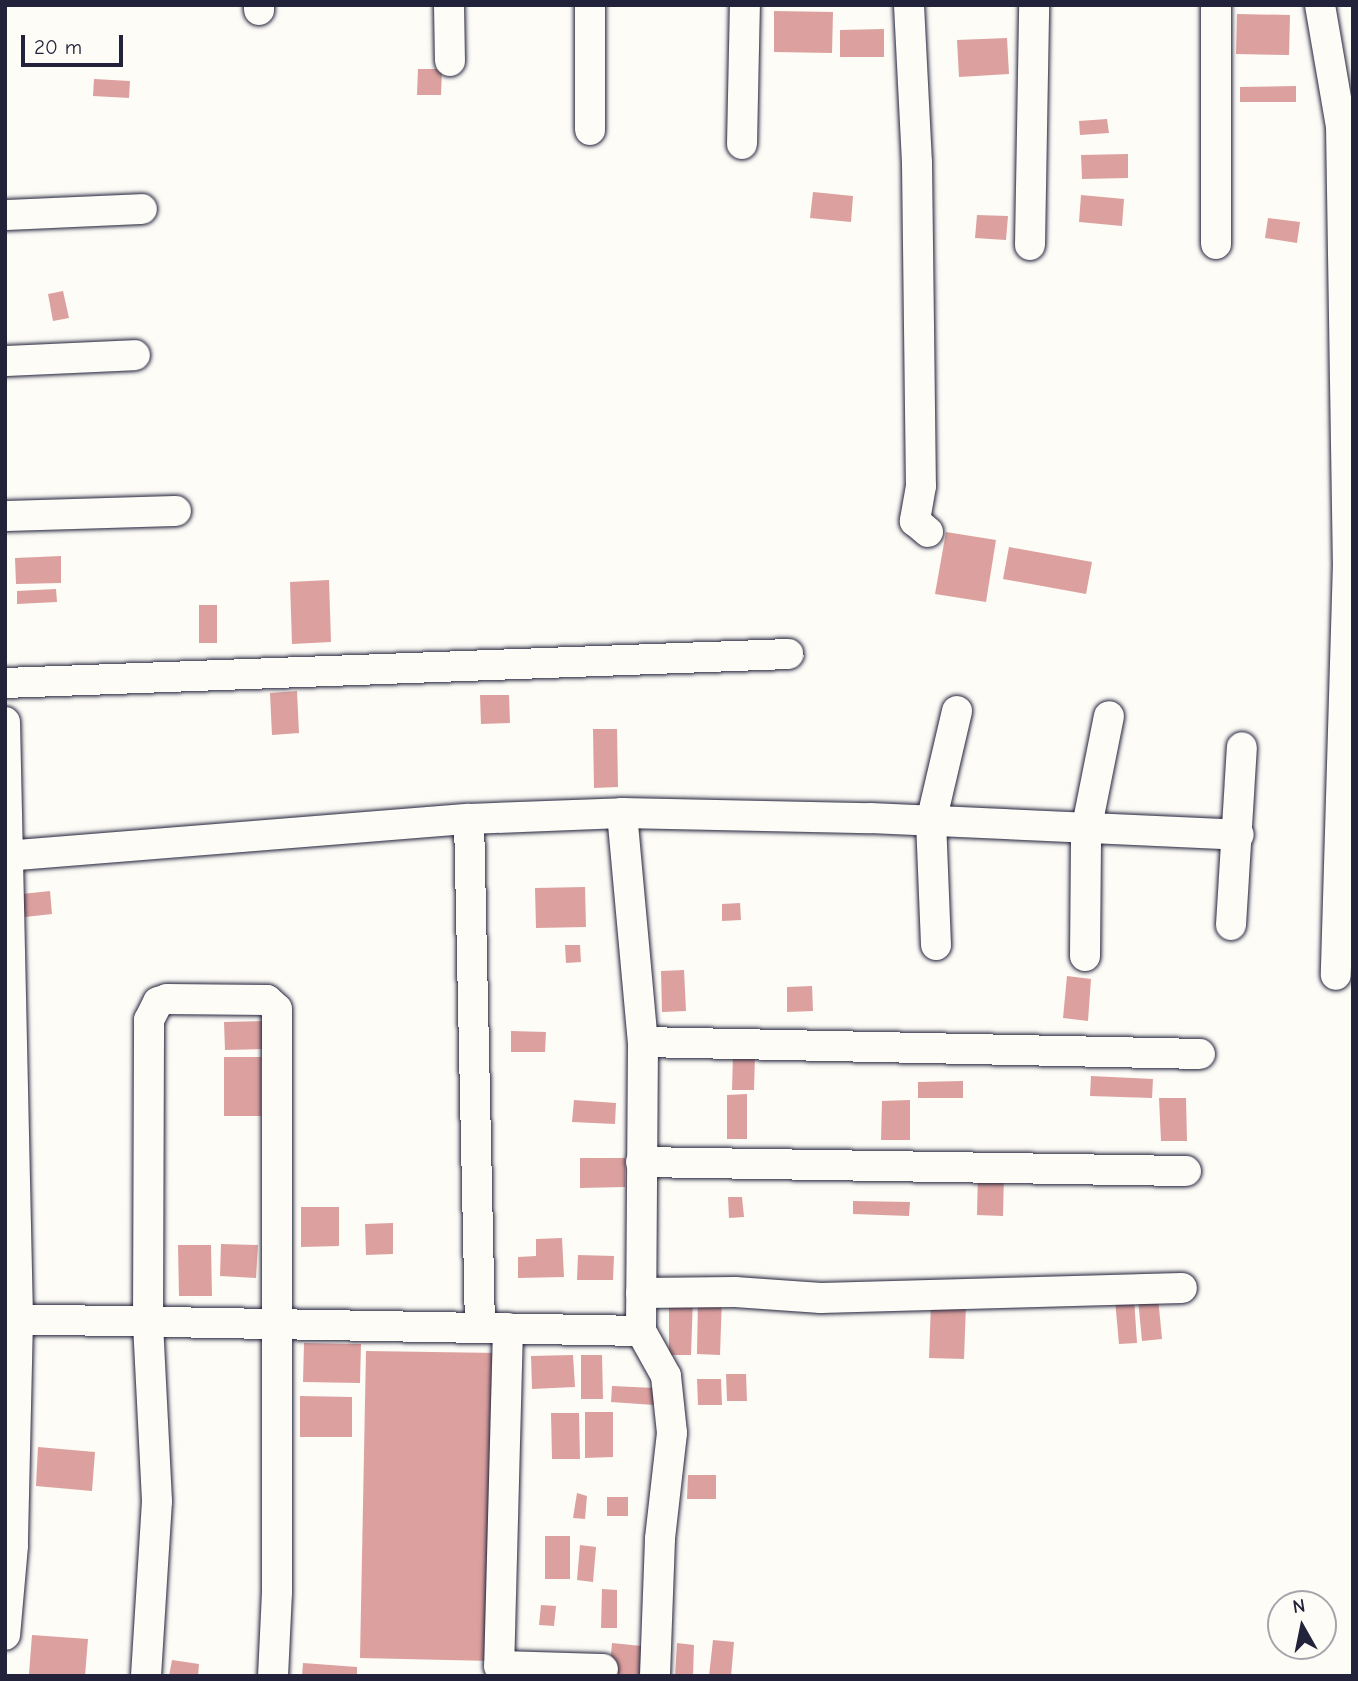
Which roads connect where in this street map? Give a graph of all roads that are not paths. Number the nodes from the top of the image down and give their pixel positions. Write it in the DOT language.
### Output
graph roads {
  1 [pos="449,5"];
  2 [pos="590,5"];
  3 [pos="745,5"];
  4 [pos="909,5"];
  5 [pos="1034,5"];
  6 [pos="1216,5"];
  7 [pos="1320,5"];
  8 [pos="450,61"];
  9 [pos="1347,126"];
  10 [pos="590,130"];
  11 [pos="743,144"];
  12 [pos="142,209"];
  13 [pos="5,215"];
  14 [pos="1216,244"];
  15 [pos="1030,245"];
  16 [pos="135,355"];
  17 [pos="5,361"];
  18 [pos="176,511"];
  19 [pos="5,516"];
  20 [pos="928,532"];
  21 [pos="788,654"];
  22 [pos="5,682"];
  23 [pos="957,711"];
  24 [pos="1109,716"];
  25 [pos="5,722"];
  26 [pos="1241,747"];
  27 [pos="1347,777"];
  28 [pos="622,813"];
  29 [pos="469,819"];
  30 [pos="931,821"];
  31 [pos="1086,831"];
  32 [pos="1239,835"];
  33 [pos="6,856"];
  34 [pos="1231,925"];
  35 [pos="936,945"];
  36 [pos="1084,956"];
  37 [pos="1336,975"];
  38 [pos="643,1042"];
  39 [pos="1200,1054"];
  40 [pos="641,1162"];
  41 [pos="1186,1171"];
  42 [pos="1182,1289"];
  43 [pos="641,1293"];
  44 [pos="12,1319"];
  45 [pos="148,1322"];
  46 [pos="277,1324"];
  47 [pos="494,1328"];
  48 [pos="641,1331"];
  49 [pos="5,1635"];
  50 [pos="603,1669"];
  51 [pos="499,1671"];
  52 [pos="146,1676"];
  53 [pos="273,1676"];
  54 [pos="655,1676"];
  1 -- 8 [label="street"];
  2 -- 10 [label="street"];
  3 -- 11 [label="street"];
  4 -- 20 [label="street"];
  5 -- 15 [label="street"];
  6 -- 14 [label="street"];
  7 -- 9 [label="street"];
  9 -- 27 [label="street"];
  12 -- 13 [label="street"];
  16 -- 17 [label="street"];
  18 -- 19 [label="street"];
  21 -- 22 [label="street"];
  23 -- 30 [label="street"];
  24 -- 31 [label="street"];
  25 -- 33 [label="street"];
  26 -- 32 [label="street"];
  27 -- 37 [label="street"];
  28 -- 29 [label="street"];
  28 -- 30 [label="street"];
  28 -- 38 [label="street"];
  29 -- 33 [label="street"];
  29 -- 47 [label="street"];
  30 -- 31 [label="street"];
  30 -- 35 [label="street"];
  31 -- 32 [label="street"];
  31 -- 36 [label="street"];
  32 -- 34 [label="street"];
  33 -- 44 [label="street"];
  38 -- 39 [label="street"];
  38 -- 40 [label="street"];
  40 -- 41 [label="street"];
  40 -- 43 [label="street"];
  42 -- 43 [label="street"];
  43 -- 48 [label="street"];
  44 -- 45 [label="street"];
  44 -- 49 [label="street"];
  45 -- 46 [label="street"];
  45 -- 46 [label="street"];
  45 -- 52 [label="street"];
  46 -- 47 [label="street"];
  46 -- 53 [label="street"];
  47 -- 48 [label="street"];
  47 -- 51 [label="street"];
  48 -- 54 [label="street"];
  50 -- 51 [label="street"];
}
